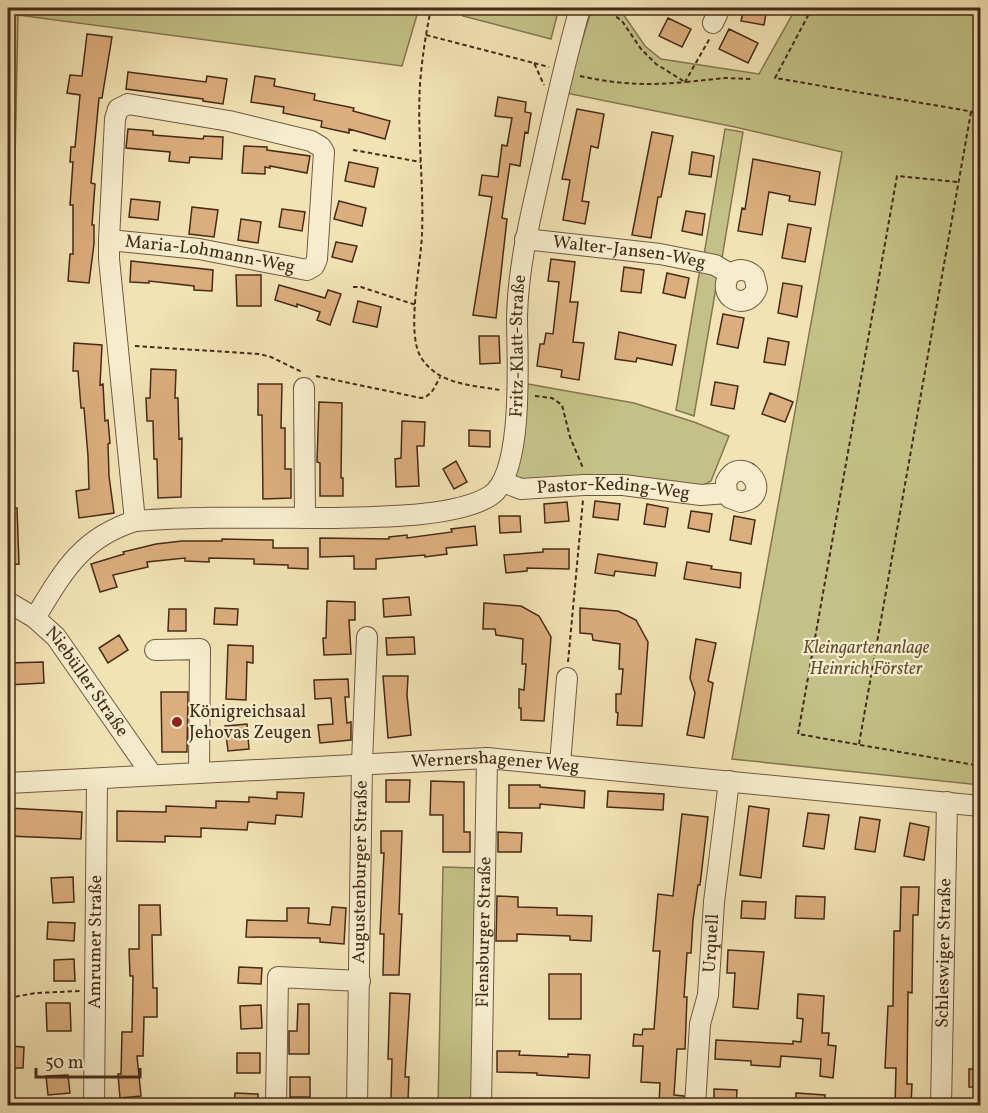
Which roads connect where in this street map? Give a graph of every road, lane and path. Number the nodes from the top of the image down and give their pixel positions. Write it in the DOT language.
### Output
graph roads {
  1 [pos="431,8"];
  2 [pos="580,8"];
  3 [pos="604,8"];
  4 [pos="812,8"];
  5 [pos="975,8"];
  6 [pos="981,9"];
  7 [pos="716,15"];
  8 [pos="426,35"];
  9 [pos="534,63"];
  10 [pos="562,71"];
  11 [pos="751,79"];
  12 [pos="685,82"];
  13 [pos="554,109"];
  14 [pos="971,112"];
  15 [pos="981,113"];
  16 [pos="353,150"];
  17 [pos="422,162"];
  18 [pos="957,182"];
  19 [pos="525,239"];
  20 [pos="109,240"];
  21 [pos="730,274"];
  22 [pos="353,287"];
  23 [pos="416,306"];
  24 [pos="117,344"];
  25 [pos="440,377"];
  26 [pos="304,388"];
  27 [pos="519,393"];
  28 [pos="503,482"];
  29 [pos="584,485"];
  30 [pos="727,493"];
  31 [pos="305,518"];
  32 [pos="135,521"];
  33 [pos="8,602"];
  34 [pos="35,618"];
  35 [pos="367,637"];
  36 [pos="155,650"];
  37 [pos="567,678"];
  38 [pos="981,730"];
  39 [pos="858,745"];
  40 [pos="487,758"];
  41 [pos="362,763"];
  42 [pos="560,764"];
  43 [pos="975,765"];
  44 [pos="981,766"];
  45 [pos="199,772"];
  46 [pos="152,775"];
  47 [pos="97,778"];
  48 [pos="729,781"];
  49 [pos="8,783"];
  50 [pos="947,802"];
  51 [pos="981,806"];
  52 [pos="360,981"];
  53 [pos="94,990"];
  54 [pos="8,999"];
  55 [pos="94,1106"];
  56 [pos="276,1106"];
  57 [pos="357,1106"];
  58 [pos="481,1106"];
  59 [pos="695,1106"];
  60 [pos="940,1106"];
  1 -- 8 [label="path"];
  2 -- 10 [label="street, Fritz-Klatt-Straße"];
  3 -- 12 [label="path"];
  4 -- 14 [label="path"];
  5 -- 6 [label="path"];
  7 -- 12 [label="path"];
  8 -- 9 [label="path"];
  8 -- 17 [label="path"];
  9 -- 10 [label="path"];
  9 -- 13 [label="path"];
  10 -- 12 [label="path"];
  10 -- 13 [label="street, Fritz-Klatt-Straße"];
  11 -- 12 [label="path"];
  13 -- 19 [label="street, Fritz-Klatt-Straße"];
  14 -- 15 [label="path"];
  14 -- 18 [label="path"];
  16 -- 17 [label="path"];
  17 -- 23 [label="path"];
  18 -- 39 [label="path"];
  18 -- 39 [label="path"];
  19 -- 21 [label="street, Walter-Jansen-Weg"];
  19 -- 27 [label="street, Fritz-Klatt-Straße"];
  20 -- 20 [label="street, Maria-Lohmann-Weg"];
  20 -- 24 [label="street, Maria-Lohmann-Weg"];
  22 -- 23 [label="path"];
  23 -- 25 [label="path"];
  24 -- 25 [label="path"];
  24 -- 32 [label="street, Maria-Lohmann-Weg"];
  25 -- 27 [label="path"];
  26 -- 31 [label="street"];
  27 -- 28 [label="street, Fritz-Klatt-Straße"];
  27 -- 29 [label="path"];
  28 -- 29 [label="street, Pastor-Keding-Weg"];
  28 -- 31 [label="street"];
  29 -- 30 [label="street, Pastor-Keding-Weg"];
  29 -- 37 [label="path"];
  31 -- 32 [label="street"];
  32 -- 34 [label="street"];
  33 -- 34 [label="street, Niebüller Straße"];
  34 -- 46 [label="street, Niebüller Straße"];
  35 -- 41 [label="street, Augustenburger Straße"];
  36 -- 45 [label="street"];
  37 -- 42 [label="street"];
  38 -- 43 [label="path"];
  39 -- 43 [label="path"];
  40 -- 41 [label="street, Wernershagener Weg"];
  40 -- 42 [label="street, Wernershagener Weg"];
  40 -- 58 [label="street, Flensburger Straße"];
  41 -- 45 [label="street, Wernershagener Weg"];
  41 -- 52 [label="street, Augustenburger Straße"];
  42 -- 48 [label="street, Wernershagener Weg"];
  43 -- 44 [label="path"];
  45 -- 46 [label="street, Wernershagener Weg"];
  46 -- 47 [label="street, Wernershagener Weg"];
  47 -- 49 [label="street, Wernershagener Weg"];
  47 -- 53 [label="street, Amrumer Straße"];
  48 -- 50 [label="street, Wernershagener Weg"];
  48 -- 59 [label="street, Urquell"];
  50 -- 51 [label="street, Wernershagener Weg"];
  50 -- 60 [label="street, Schleswiger Straße"];
  52 -- 56 [label="street, Augustenburger Straße"];
  52 -- 57 [label="street, Augustenburger Straße"];
  53 -- 54 [label="path"];
  53 -- 55 [label="street, Amrumer Straße"];
}
